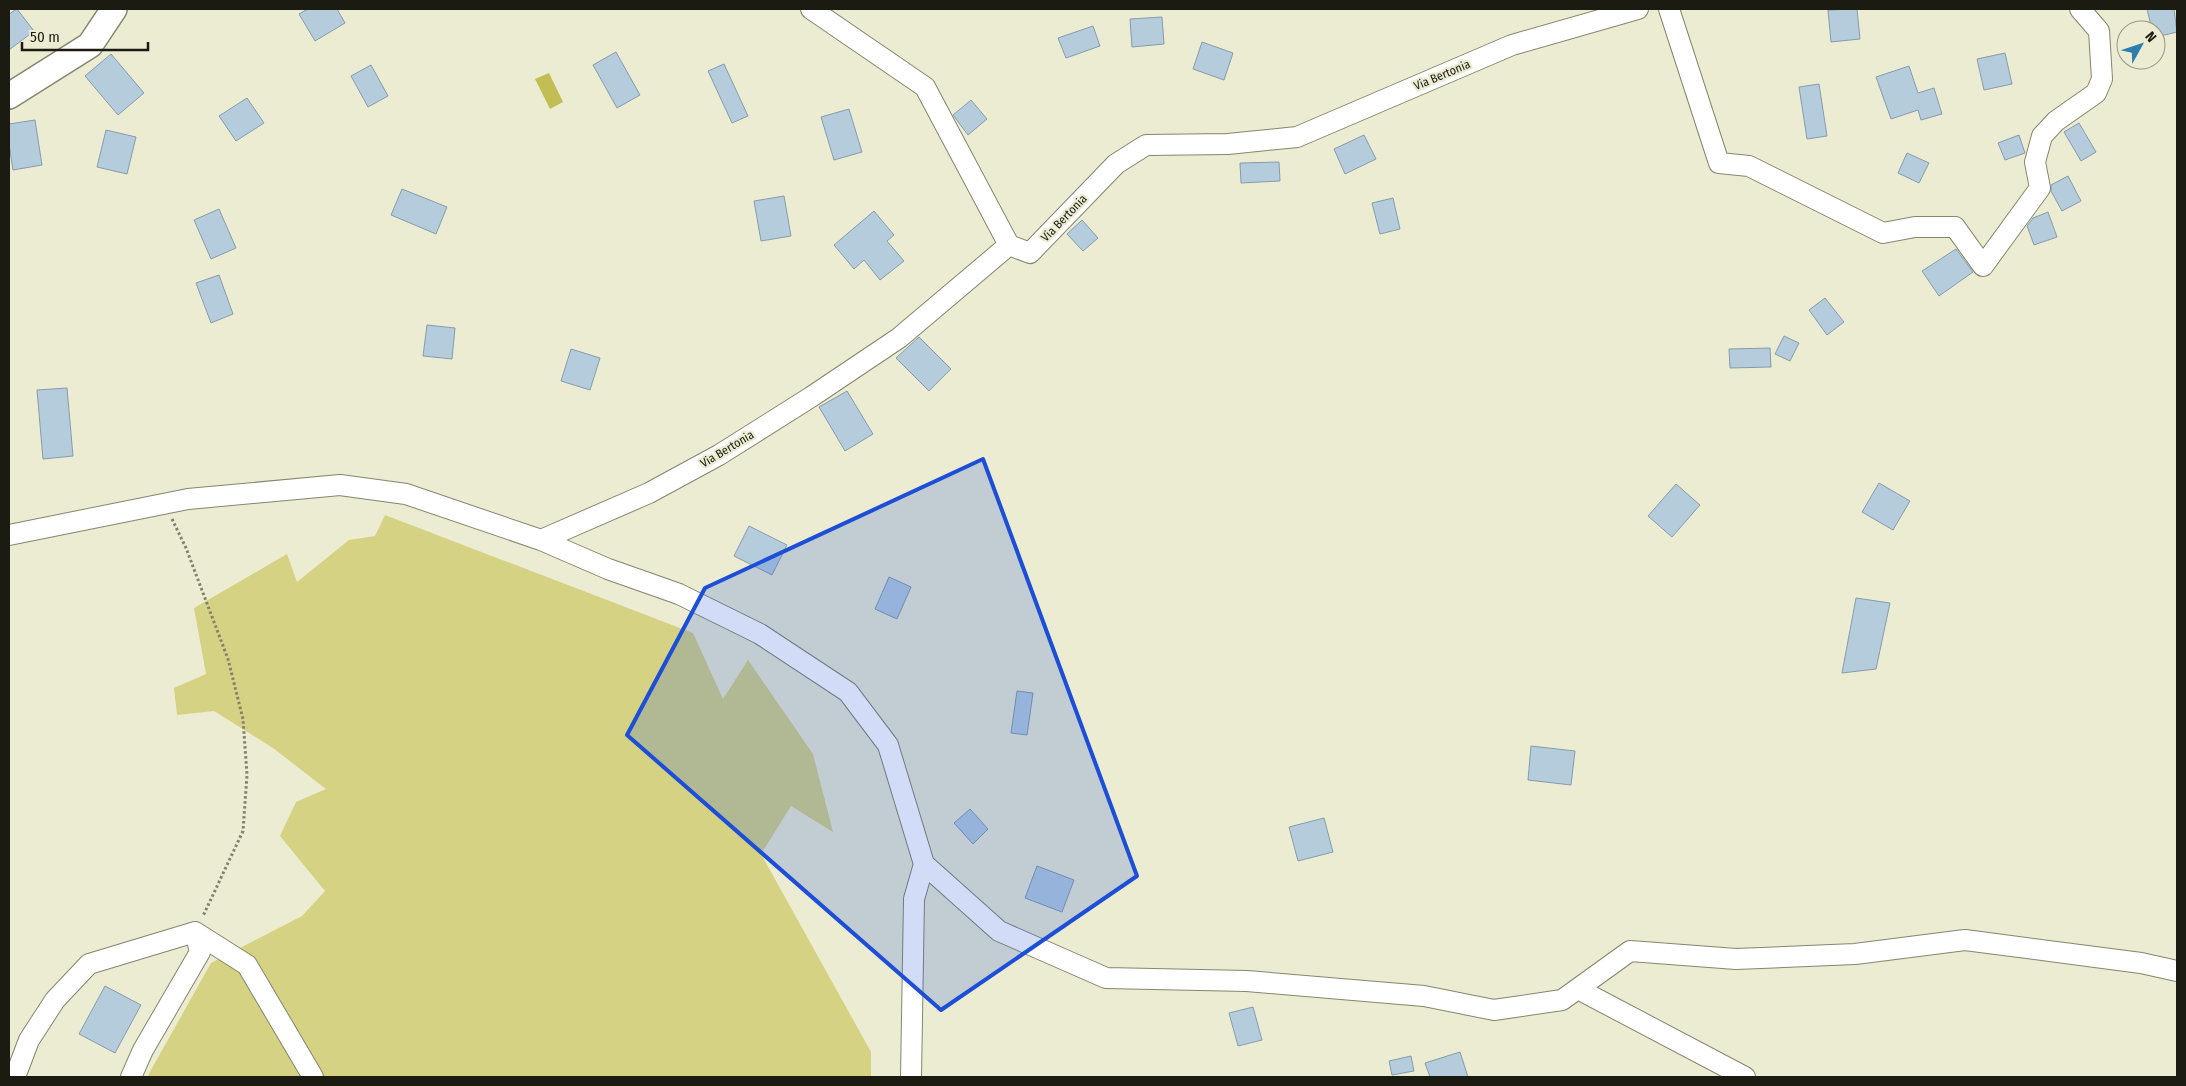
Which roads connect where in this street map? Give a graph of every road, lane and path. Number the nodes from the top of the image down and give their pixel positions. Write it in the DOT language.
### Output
graph roads {
  1 [pos="114,9"];
  2 [pos="811,9"];
  3 [pos="1638,9"];
  4 [pos="1669,9"];
  5 [pos="2080,9"];
  6 [pos="9,96"];
  7 [pos="1009,246"];
  8 [pos="166,504"];
  9 [pos="9,535"];
  10 [pos="541,540"];
  11 [pos="924,864"];
  12 [pos="195,932"];
  13 [pos="2177,971"];
  14 [pos="1578,988"];
  15 [pos="15,1077"];
  16 [pos="132,1077"];
  17 [pos="313,1077"];
  18 [pos="911,1077"];
  19 [pos="1745,1077"];
  1 -- 6 [label="street"];
  2 -- 7 [label="street"];
  3 -- 7 [label="street, Via Bertonia"];
  4 -- 5 [label="street"];
  7 -- 10 [label="street, Via Bertonia"];
  8 -- 9 [label="street"];
  8 -- 10 [label="street"];
  8 -- 12 [label="path"];
  10 -- 11 [label="street"];
  11 -- 14 [label="street"];
  11 -- 18 [label="street"];
  12 -- 15 [label="street"];
  12 -- 16 [label="street"];
  12 -- 17 [label="street"];
  13 -- 14 [label="street"];
  14 -- 19 [label="street"];
}
